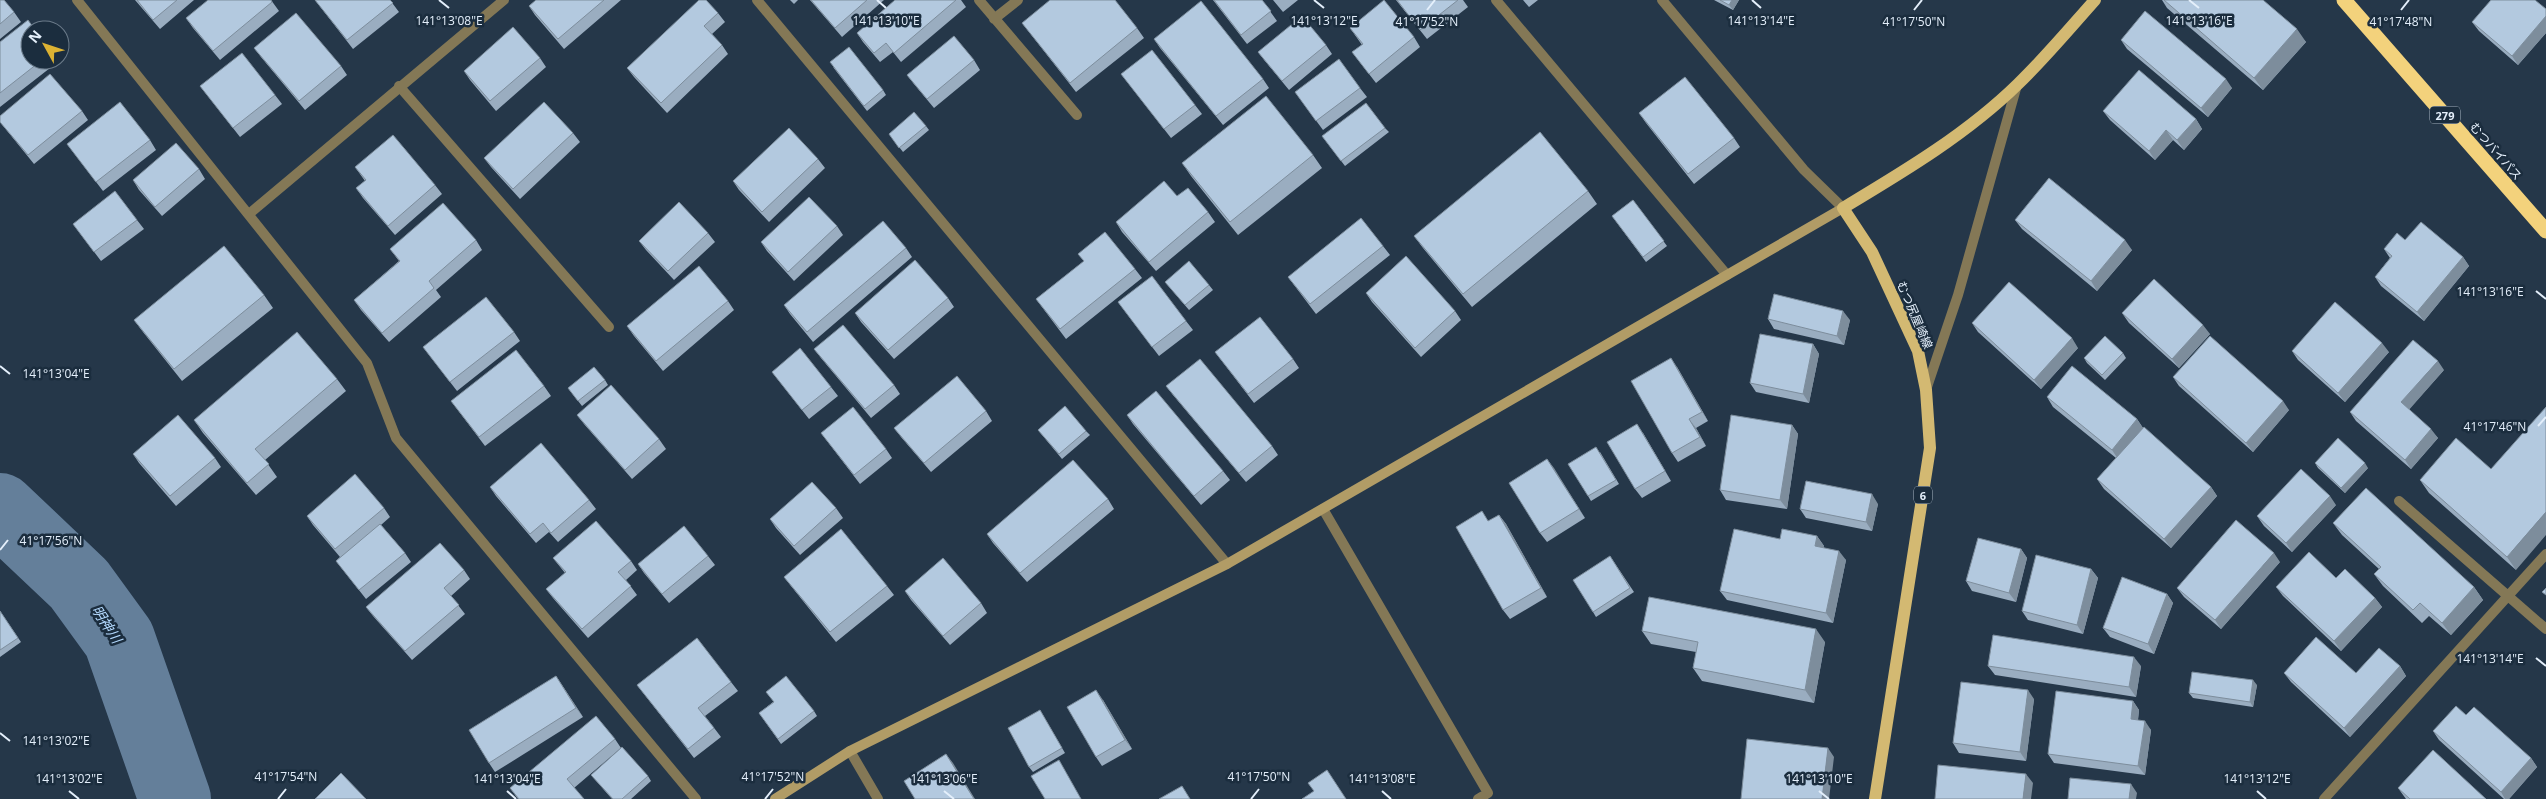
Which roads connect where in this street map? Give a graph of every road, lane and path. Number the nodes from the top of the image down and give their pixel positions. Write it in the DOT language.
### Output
graph roads {
  1 [pos="77,0"];
  2 [pos="504,0"];
  3 [pos="757,0"];
  4 [pos="979,0"];
  5 [pos="1018,0"];
  6 [pos="1496,0"];
  7 [pos="1662,0"];
  8 [pos="2096,0"];
  9 [pos="2344,0"];
  10 [pos="994,19"];
  11 [pos="2017,85"];
  12 [pos="399,86"];
  13 [pos="1077,115"];
  14 [pos="1843,208"];
  15 [pos="249,214"];
  16 [pos="2546,231"];
  17 [pos="1727,276"];
  18 [pos="609,327"];
  19 [pos="1926,390"];
  20 [pos="2399,501"];
  21 [pos="1323,509"];
  22 [pos="2546,554"];
  23 [pos="1227,564"];
  24 [pos="2508,595"];
  25 [pos="2546,629"];
  26 [pos="850,751"];
  27 [pos="696,799"];
  28 [pos="775,799"];
  29 [pos="878,799"];
  30 [pos="1478,799"];
  31 [pos="1875,799"];
  32 [pos="2324,799"];
  1 -- 15 [label="street"];
  2 -- 12 [label="street"];
  3 -- 23 [label="street"];
  4 -- 10 [label="street"];
  5 -- 10 [label="street"];
  6 -- 17 [label="street"];
  7 -- 14 [label="street"];
  8 -- 11 [label="main road"];
  9 -- 16 [label="highway, むつバイパス / 279"];
  10 -- 13 [label="street"];
  11 -- 14 [label="main road"];
  11 -- 19 [label="street"];
  12 -- 15 [label="street"];
  12 -- 18 [label="street"];
  14 -- 17 [label="street"];
  14 -- 19 [label="main road, むつ尻屋崎線 / 6"];
  15 -- 27 [label="street"];
  17 -- 21 [label="street"];
  19 -- 31 [label="main road, むつ尻屋崎線 / 6"];
  20 -- 24 [label="street"];
  21 -- 23 [label="street"];
  21 -- 30 [label="street"];
  22 -- 24 [label="street"];
  23 -- 26 [label="street"];
  24 -- 25 [label="street"];
  24 -- 32 [label="street"];
  26 -- 28 [label="street"];
  26 -- 29 [label="street"];
}
